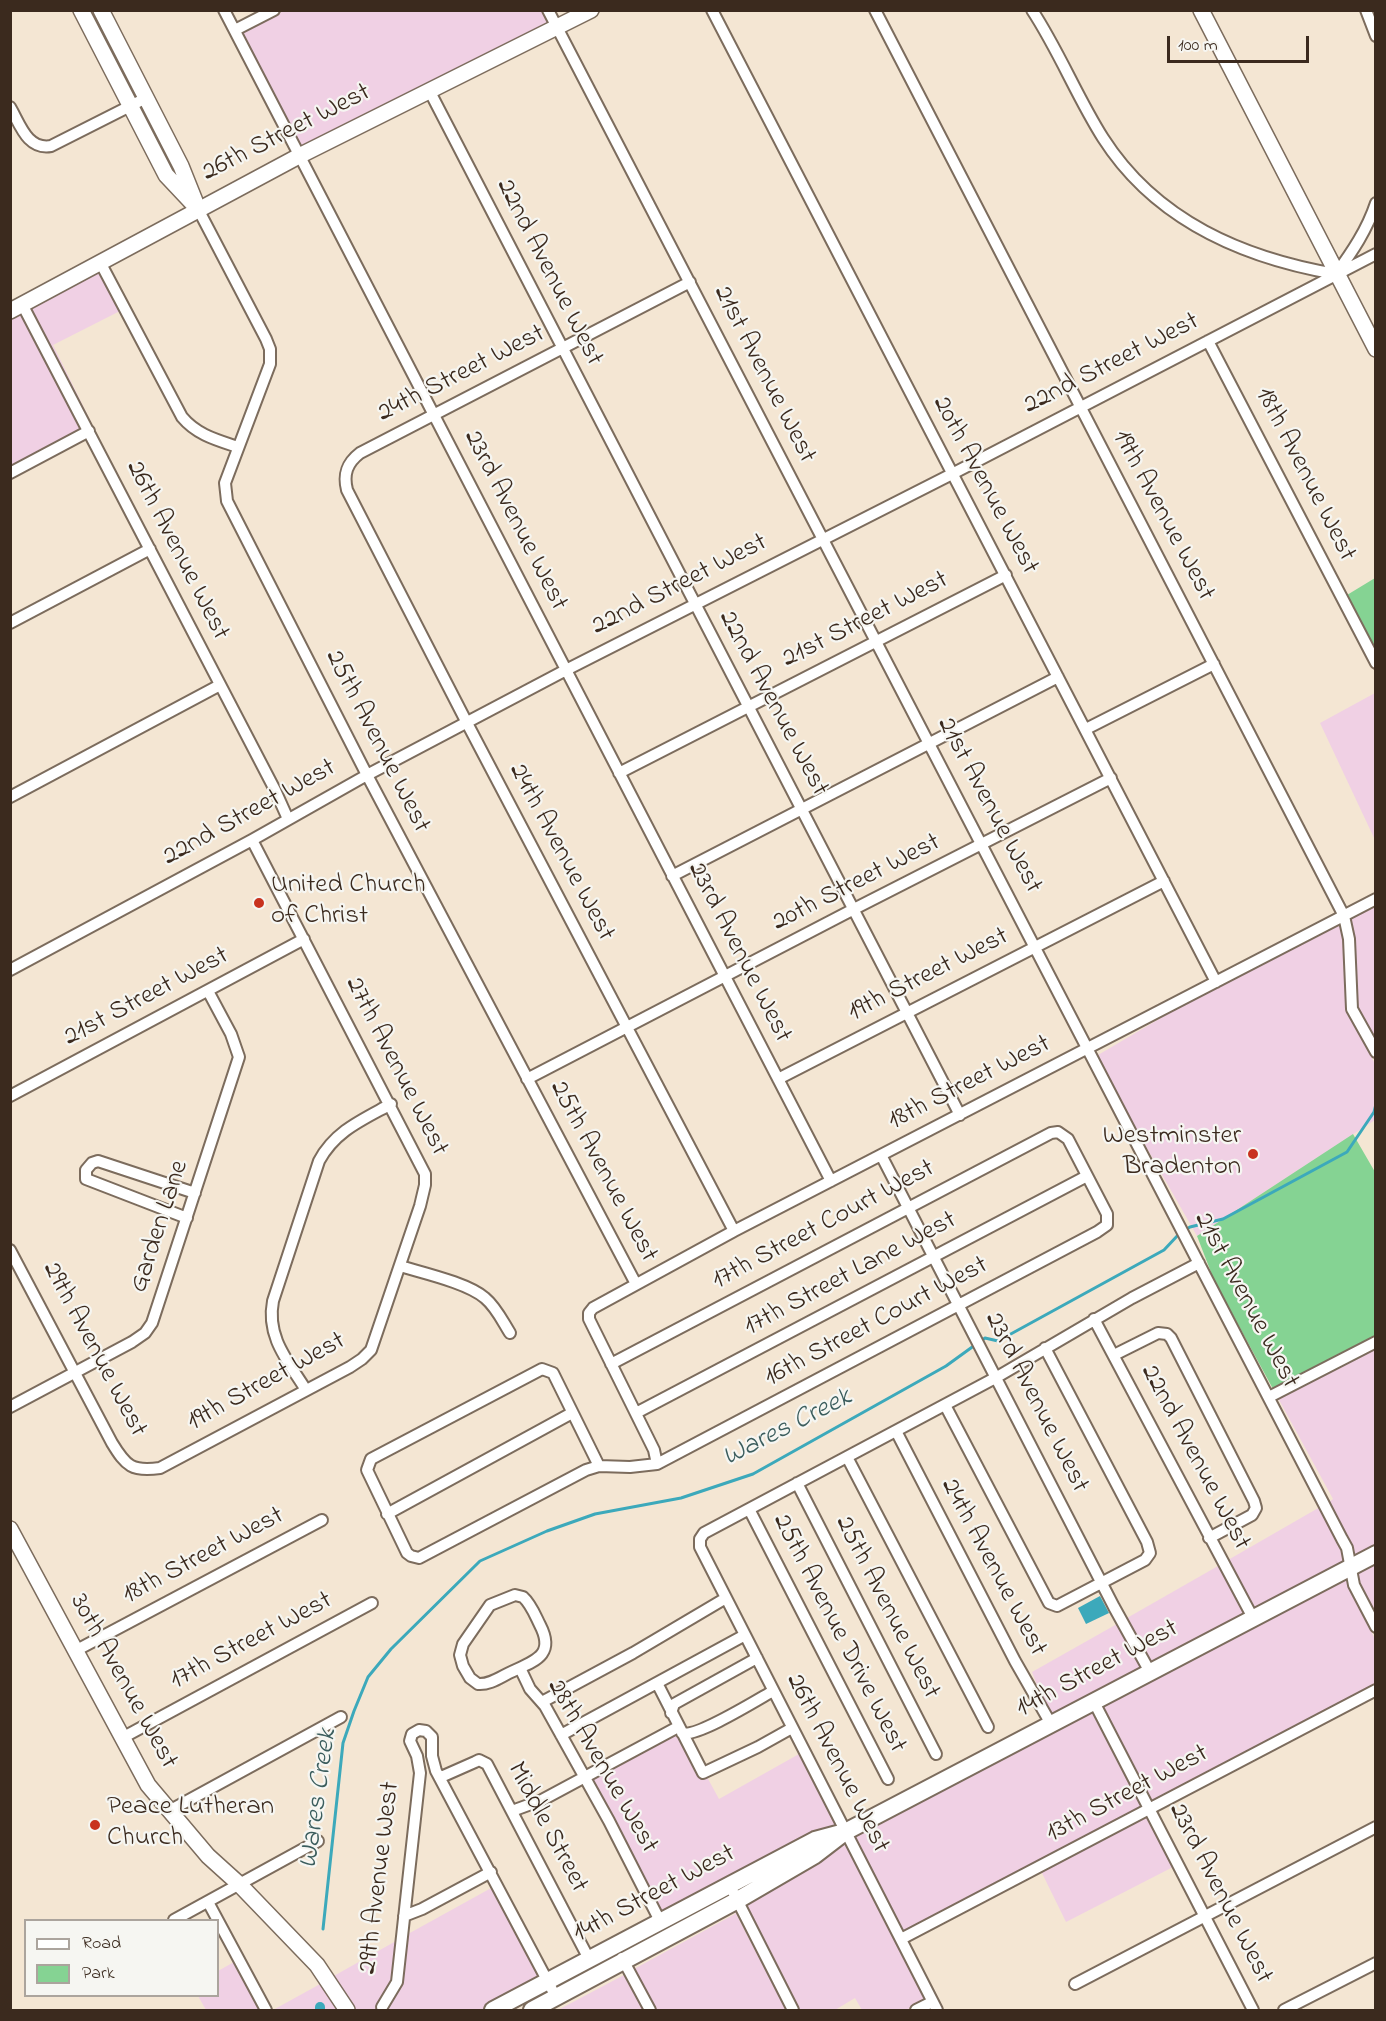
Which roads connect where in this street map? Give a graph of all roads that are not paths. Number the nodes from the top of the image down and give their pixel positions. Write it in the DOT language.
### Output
graph roads {
  1 [pos="81,10"];
  2 [pos="101,10"];
  3 [pos="224,10"];
  4 [pos="274,10"];
  5 [pos="548,10"];
  6 [pos="591,10"];
  7 [pos="712,10"];
  8 [pos="875,10"];
  9 [pos="1032,10"];
  10 [pos="1201,10"];
  11 [pos="1366,10"];
  12 [pos="556,28"];
  13 [pos="235,30"];
  14 [pos="1376,36"];
  15 [pos="429,90"];
  16 [pos="146,98"];
  17 [pos="131,106"];
  18 [pos="10,107"];
  19 [pos="299,156"];
  20 [pos="1376,203"];
  21 [pos="198,209"];
  22 [pos="1376,254"];
  23 [pos="100,262"];
  24 [pos="1336,274"];
  25 [pos="690,282"];
  26 [pos="16,308"];
  27 [pos="1208,340"];
  28 [pos="562,349"];
  29 [pos="1376,349"];
  30 [pos="1080,407"];
  31 [pos="434,414"];
  32 [pos="89,431"];
  33 [pos="238,447"];
  34 [pos="10,473"];
  35 [pos="952,474"];
  36 [pos="349,494"];
  37 [pos="823,539"];
  38 [pos="150,549"];
  39 [pos="1006,575"];
  40 [pos="694,604"];
  41 [pos="10,624"];
  42 [pos="877,641"];
  43 [pos="1376,663"];
  44 [pos="1214,664"];
  45 [pos="566,670"];
  46 [pos="1058,677"];
  47 [pos="220,685"];
  48 [pos="748,706"];
  49 [pos="466,723"];
  50 [pos="1086,729"];
  51 [pos="928,743"];
  52 [pos="619,772"];
  53 [pos="367,775"];
  54 [pos="1111,778"];
  55 [pos="10,797"];
  56 [pos="801,808"];
  57 [pos="288,819"];
  58 [pos="252,840"];
  59 [pos="982,845"];
  60 [pos="672,876"];
  61 [pos="1164,881"];
  62 [pos="1376,899"];
  63 [pos="854,909"];
  64 [pos="1344,916"];
  65 [pos="304,939"];
  66 [pos="1036,946"];
  67 [pos="10,970"];
  68 [pos="725,977"];
  69 [pos="1216,982"];
  70 [pos="208,991"];
  71 [pos="907,1013"];
  72 [pos="627,1028"];
  73 [pos="1088,1048"];
  74 [pos="1376,1052"];
  75 [pos="778,1078"];
  76 [pos="527,1079"];
  77 [pos="10,1096"];
  78 [pos="391,1104"];
  79 [pos="960,1115"];
  80 [pos="881,1155"];
  81 [pos="1087,1176"];
  82 [pos="831,1181"];
  83 [pos="195,1193"];
  84 [pos="908,1207"];
  85 [pos="187,1218"];
  86 [pos="734,1231"];
  87 [pos="10,1250"];
  88 [pos="934,1257"];
  89 [pos="1199,1263"];
  90 [pos="400,1266"];
  91 [pos="636,1284"];
  92 [pos="958,1305"];
  93 [pos="1094,1319"];
  94 [pos="510,1333"];
  95 [pos="1376,1342"];
  96 [pos="1045,1348"];
  97 [pos="1114,1355"];
  98 [pos="611,1364"];
  99 [pos="75,1372"];
  100 [pos="997,1377"];
  101 [pos="306,1390"];
  102 [pos="1269,1397"];
  103 [pos="945,1405"];
  104 [pos="10,1407"];
  105 [pos="572,1413"];
  106 [pos="636,1413"];
  107 [pos="896,1431"];
  108 [pos="847,1457"];
  109 [pos="657,1464"];
  110 [pos="599,1466"];
  111 [pos="135,1469"];
  112 [pos="797,1484"];
  113 [pos="749,1509"];
  114 [pos="387,1514"];
  115 [pos="322,1520"];
  116 [pos="10,1529"];
  117 [pos="1209,1538"];
  118 [pos="1376,1554"];
  119 [pos="1350,1567"];
  120 [pos="1102,1583"];
  121 [pos="726,1598"];
  122 [pos="372,1603"];
  123 [pos="1253,1618"];
  124 [pos="1376,1627"];
  125 [pos="745,1635"];
  126 [pos="75,1651"];
  127 [pos="757,1659"];
  128 [pos="520,1668"];
  129 [pos="1150,1672"];
  130 [pos="657,1683"];
  131 [pos="1376,1690"];
  132 [pos="773,1691"];
  133 [pos="542,1702"];
  134 [pos="1094,1702"];
  135 [pos="671,1713"];
  136 [pos="341,1717"];
  137 [pos="1051,1724"];
  138 [pos="988,1727"];
  139 [pos="792,1728"];
  140 [pos="680,1730"];
  141 [pos="561,1735"];
  142 [pos="122,1738"];
  143 [pos="936,1754"];
  144 [pos="434,1764"];
  145 [pos="420,1767"];
  146 [pos="441,1777"];
  147 [pos="585,1778"];
  148 [pos="888,1779"];
  149 [pos="1149,1808"];
  150 [pos="169,1811"];
  151 [pos="512,1811"];
  152 [pos="1376,1827"];
  153 [pos="845,1832"];
  154 [pos="318,1841"];
  155 [pos="491,1872"];
  156 [pos="239,1884"];
  157 [pos="729,1884"];
  158 [pos="736,1901"];
  159 [pos="208,1902"];
  160 [pos="404,1916"];
  161 [pos="1205,1916"];
  162 [pos="176,1919"];
  163 [pos="217,1919"];
  164 [pos="660,1921"];
  165 [pos="219,1922"];
  166 [pos="901,1939"];
  167 [pos="615,1945"];
  168 [pos="589,1959"];
  169 [pos="623,1961"];
  170 [pos="1376,1963"];
  171 [pos="548,1981"];
  172 [pos="1075,1984"];
  173 [pos="556,1997"];
  174 [pos="935,2006"];
  175 [pos="382,2007"];
  176 [pos="266,2010"];
  177 [pos="346,2010"];
  178 [pos="494,2010"];
  179 [pos="532,2010"];
  180 [pos="650,2010"];
  181 [pos="793,2010"];
  182 [pos="916,2010"];
  183 [pos="1253,2010"];
  184 [pos="1284,2010"];
  1 -- 17 [label="street"];
  2 -- 16 [label="street"];
  3 -- 13 [label="street, 23rd Avenue West"];
  4 -- 13 [label="street"];
  5 -- 12 [label="street, 21st Avenue West"];
  6 -- 12 [label="street, 26th Street West"];
  7 -- 35 [label="street, 20th Avenue West"];
  8 -- 30 [label="street, 19th Avenue West"];
  9 -- 24 [label="street"];
  10 -- 24 [label="street"];
  11 -- 14 [label="street"];
  12 -- 15 [label="street, 26th Street West"];
  12 -- 25 [label="street, 21st Avenue West"];
  13 -- 19 [label="street, 23rd Avenue West"];
  15 -- 19 [label="street, 26th Street West"];
  15 -- 28 [label="street, 22nd Avenue West"];
  16 -- 17 [label="street"];
  16 -- 21 [label="street"];
  17 -- 18 [label="street"];
  17 -- 21 [label="street"];
  19 -- 21 [label="street, 26th Street West"];
  19 -- 31 [label="street, 23rd Avenue West"];
  20 -- 24 [label="street"];
  21 -- 23 [label="street, 26th Street West"];
  21 -- 33 [label="street, 25th Avenue West"];
  22 -- 24 [label="street, 22nd Street West"];
  23 -- 26 [label="street, 26th Street West"];
  23 -- 33 [label="street"];
  24 -- 27 [label="street, 22nd Street West"];
  24 -- 29 [label="street"];
  25 -- 28 [label="street, 24th Street West"];
  25 -- 37 [label="street, 21st Avenue West"];
  26 -- 32 [label="street, 26th Avenue West"];
  27 -- 30 [label="street, 22nd Street West"];
  27 -- 43 [label="street, 18th Avenue West"];
  28 -- 31 [label="street, 24th Street West"];
  28 -- 40 [label="street, 22nd Avenue West"];
  30 -- 35 [label="street, 22nd Street West"];
  30 -- 44 [label="street, 19th Avenue West"];
  31 -- 36 [label="street, 24th Street West"];
  31 -- 45 [label="street, 23rd Avenue West"];
  32 -- 34 [label="street"];
  32 -- 38 [label="street, 26th Avenue West"];
  33 -- 53 [label="street, 25th Avenue West"];
  35 -- 37 [label="street, 22nd Street West"];
  35 -- 39 [label="street, 20th Avenue West"];
  36 -- 49 [label="street, 24th Avenue West"];
  37 -- 40 [label="street, 22nd Street West"];
  37 -- 42 [label="street, 21st Avenue West"];
  38 -- 41 [label="street"];
  38 -- 47 [label="street, 26th Avenue West"];
  39 -- 42 [label="street, 21st Street West"];
  39 -- 46 [label="street, 20th Avenue West"];
  40 -- 45 [label="street, 22nd Street West"];
  40 -- 48 [label="street, 22nd Avenue West"];
  42 -- 48 [label="street, 21st Street West"];
  42 -- 51 [label="street, 21st Avenue West"];
  44 -- 50 [label="street"];
  44 -- 64 [label="street, 19th Avenue West"];
  45 -- 49 [label="street, 22nd Street West"];
  45 -- 52 [label="street, 23rd Avenue West"];
  46 -- 50 [label="street, 20th Avenue West"];
  46 -- 51 [label="street"];
  47 -- 55 [label="street"];
  47 -- 57 [label="street, 26th Avenue West"];
  48 -- 52 [label="street, 21st Street West"];
  48 -- 56 [label="street, 22nd Avenue West"];
  49 -- 53 [label="street, 22nd Street West"];
  49 -- 72 [label="street, 24th Avenue West"];
  50 -- 54 [label="street, 20th Avenue West"];
  51 -- 56 [label="street"];
  51 -- 59 [label="street, 21st Avenue West"];
  52 -- 60 [label="street, 23rd Avenue West"];
  53 -- 57 [label="street, 22nd Street West"];
  53 -- 76 [label="street, 25th Avenue West"];
  54 -- 59 [label="street, 20th Street West"];
  54 -- 61 [label="street, 20th Avenue West"];
  56 -- 60 [label="street"];
  56 -- 63 [label="street, 22nd Avenue West"];
  57 -- 58 [label="street, 22nd Street West"];
  58 -- 65 [label="street, 27th Avenue West"];
  58 -- 67 [label="street, 22nd Street West"];
  59 -- 63 [label="street, 20th Street West"];
  59 -- 66 [label="street, 21st Avenue West"];
  60 -- 68 [label="street, 23rd Avenue West"];
  61 -- 66 [label="street, 19th Street West"];
  61 -- 69 [label="street, 20th Avenue West"];
  62 -- 64 [label="street, 18th Street West"];
  63 -- 68 [label="street, 20th Street West"];
  63 -- 71 [label="street, 22nd Avenue West"];
  64 -- 69 [label="street, 18th Street West"];
  64 -- 74 [label="street, 19th Avenue West"];
  65 -- 70 [label="street, 21st Street West"];
  65 -- 78 [label="street, 27th Avenue West"];
  66 -- 71 [label="street, 19th Street West"];
  66 -- 73 [label="street, 21st Avenue West"];
  68 -- 72 [label="street, 20th Street West"];
  68 -- 75 [label="street, 23rd Avenue West"];
  69 -- 73 [label="street, 18th Street West"];
  70 -- 77 [label="street, 21st Street West"];
  70 -- 83 [label="street, Garden Lane"];
  71 -- 75 [label="street, 19th Street West"];
  71 -- 79 [label="street, 22nd Avenue West"];
  72 -- 76 [label="street, 20th Street West"];
  72 -- 86 [label="street, 24th Avenue West"];
  73 -- 79 [label="street, 18th Street West"];
  73 -- 89 [label="street, 21st Avenue West"];
  75 -- 82 [label="street, 23rd Avenue West"];
  76 -- 91 [label="street, 25th Avenue West"];
  78 -- 90 [label="street, 27th Avenue West"];
  78 -- 101 [label="street"];
  79 -- 80 [label="street, 18th Street West"];
  80 -- 82 [label="street, 18th Street West"];
  80 -- 84 [label="street, 23rd Avenue West"];
  81 -- 84 [label="street, 17th Street Court West"];
  81 -- 88 [label="street, 17th Street Lane West"];
  81 -- 92 [label="street, 16th Street Court West"];
  82 -- 86 [label="street, 18th Street West"];
  83 -- 85 [label="street, Garden Lane"];
  83 -- 85 [label="street"];
  84 -- 88 [label="street, 23rd Avenue West"];
  84 -- 98 [label="street, 17th Street Court West"];
  85 -- 99 [label="street, Garden Lane"];
  86 -- 91 [label="street, 18th Street West"];
  87 -- 99 [label="street, 29th Avenue West"];
  88 -- 92 [label="street, 23rd Avenue West"];
  88 -- 106 [label="street, 17th Street Lane West"];
  89 -- 93 [label="street"];
  89 -- 102 [label="street, 21st Avenue West"];
  90 -- 94 [label="street"];
  90 -- 101 [label="street, 19th Street West"];
  91 -- 98 [label="street, 18th Street West"];
  92 -- 100 [label="street, 23rd Avenue West"];
  92 -- 109 [label="street, 16th Street Court West"];
  93 -- 96 [label="street"];
  93 -- 97 [label="street, 22nd Avenue West"];
  95 -- 102 [label="street"];
  96 -- 100 [label="street"];
  96 -- 120 [label="street"];
  97 -- 117 [label="street, 22nd Avenue West"];
  97 -- 117 [label="street"];
  98 -- 106 [label="street"];
  99 -- 104 [label="street, Garden Lane"];
  99 -- 111 [label="street, 29th Avenue West"];
  100 -- 103 [label="street"];
  100 -- 120 [label="street, 23rd Avenue West"];
  101 -- 111 [label="street, 19th Street West"];
  102 -- 119 [label="street, 21st Avenue West"];
  103 -- 107 [label="street"];
  103 -- 120 [label="street"];
  105 -- 110 [label="street"];
  105 -- 114 [label="street"];
  105 -- 114 [label="street"];
  106 -- 109 [label="street"];
  107 -- 108 [label="street"];
  107 -- 137 [label="street, 24th Avenue West"];
  108 -- 112 [label="street"];
  108 -- 138 [label="street"];
  109 -- 110 [label="street"];
  110 -- 114 [label="street"];
  112 -- 113 [label="street"];
  112 -- 143 [label="street, 25th Avenue West"];
  113 -- 121 [label="street, 26th Avenue West"];
  113 -- 148 [label="street, 25th Avenue Drive West"];
  115 -- 126 [label="street, 18th Street West"];
  116 -- 126 [label="street, 30th Avenue West"];
  117 -- 123 [label="street, 22nd Avenue West"];
  118 -- 119 [label="main road, 14th Street West"];
  119 -- 123 [label="main road, 14th Street West"];
  119 -- 124 [label="street, 21st Avenue West"];
  120 -- 129 [label="street, 23rd Avenue West"];
  121 -- 125 [label="street, 26th Avenue West"];
  121 -- 133 [label="street"];
  122 -- 142 [label="street, 17th Street West"];
  123 -- 129 [label="main road, 14th Street West"];
  125 -- 127 [label="street, 26th Avenue West"];
  125 -- 130 [label="street"];
  126 -- 142 [label="street, 30th Avenue West"];
  127 -- 132 [label="street, 26th Avenue West"];
  127 -- 135 [label="street"];
  128 -- 128 [label="street"];
  128 -- 133 [label="street, 28th Avenue West"];
  129 -- 134 [label="main road, 14th Street West"];
  130 -- 135 [label="street"];
  130 -- 141 [label="street"];
  131 -- 149 [label="street, 13th Street West"];
  132 -- 139 [label="street, 26th Avenue West"];
  132 -- 140 [label="street"];
  133 -- 141 [label="street, 28th Avenue West"];
  134 -- 137 [label="main road, 14th Street West"];
  134 -- 149 [label="street, 23rd Avenue West"];
  135 -- 140 [label="street"];
  136 -- 150 [label="street"];
  137 -- 153 [label="main road, 14th Street West"];
  139 -- 140 [label="street"];
  139 -- 153 [label="street, 26th Avenue West"];
  140 -- 147 [label="street"];
  141 -- 147 [label="street, 28th Avenue West"];
  142 -- 150 [label="street, 30th Avenue West"];
  144 -- 145 [label="street, 29th Avenue West"];
  144 -- 145 [label="street"];
  144 -- 146 [label="street"];
  145 -- 160 [label="street, 29th Avenue West"];
  146 -- 151 [label="street, Middle Street"];
  146 -- 155 [label="street"];
  147 -- 151 [label="street"];
  147 -- 164 [label="street, 28th Avenue West"];
  149 -- 161 [label="street, 23rd Avenue West"];
  149 -- 166 [label="street, 13th Street West"];
  150 -- 156 [label="street, 30th Avenue West"];
  151 -- 168 [label="street, Middle Street"];
  152 -- 161 [label="street"];
  153 -- 157 [label="main road, 14th Street West"];
  153 -- 158 [label="main road, 14th Street West"];
  153 -- 166 [label="street, 26th Avenue West"];
  154 -- 156 [label="street"];
  155 -- 160 [label="street"];
  155 -- 171 [label="street"];
  156 -- 159 [label="street"];
  156 -- 177 [label="street, 30th Avenue West"];
  157 -- 158 [label="street"];
  157 -- 164 [label="main road, 14th Street West"];
  158 -- 169 [label="main road, 14th Street West"];
  158 -- 181 [label="street"];
  159 -- 162 [label="street"];
  159 -- 163 [label="street"];
  160 -- 175 [label="street, 29th Avenue West"];
  161 -- 172 [label="street"];
  161 -- 183 [label="street, 23rd Avenue West"];
  164 -- 167 [label="main road, 14th Street West"];
  165 -- 176 [label="street"];
  166 -- 174 [label="street, 26th Avenue West"];
  167 -- 168 [label="main road, 14th Street West"];
  167 -- 169 [label="street"];
  168 -- 171 [label="main road, 14th Street West"];
  169 -- 173 [label="main road, 14th Street West"];
  169 -- 180 [label="street"];
  170 -- 184 [label="street"];
  171 -- 173 [label="street"];
  171 -- 178 [label="main road, 14th Street West"];
  173 -- 179 [label="main road, 14th Street West"];
  174 -- 182 [label="street"];
}
